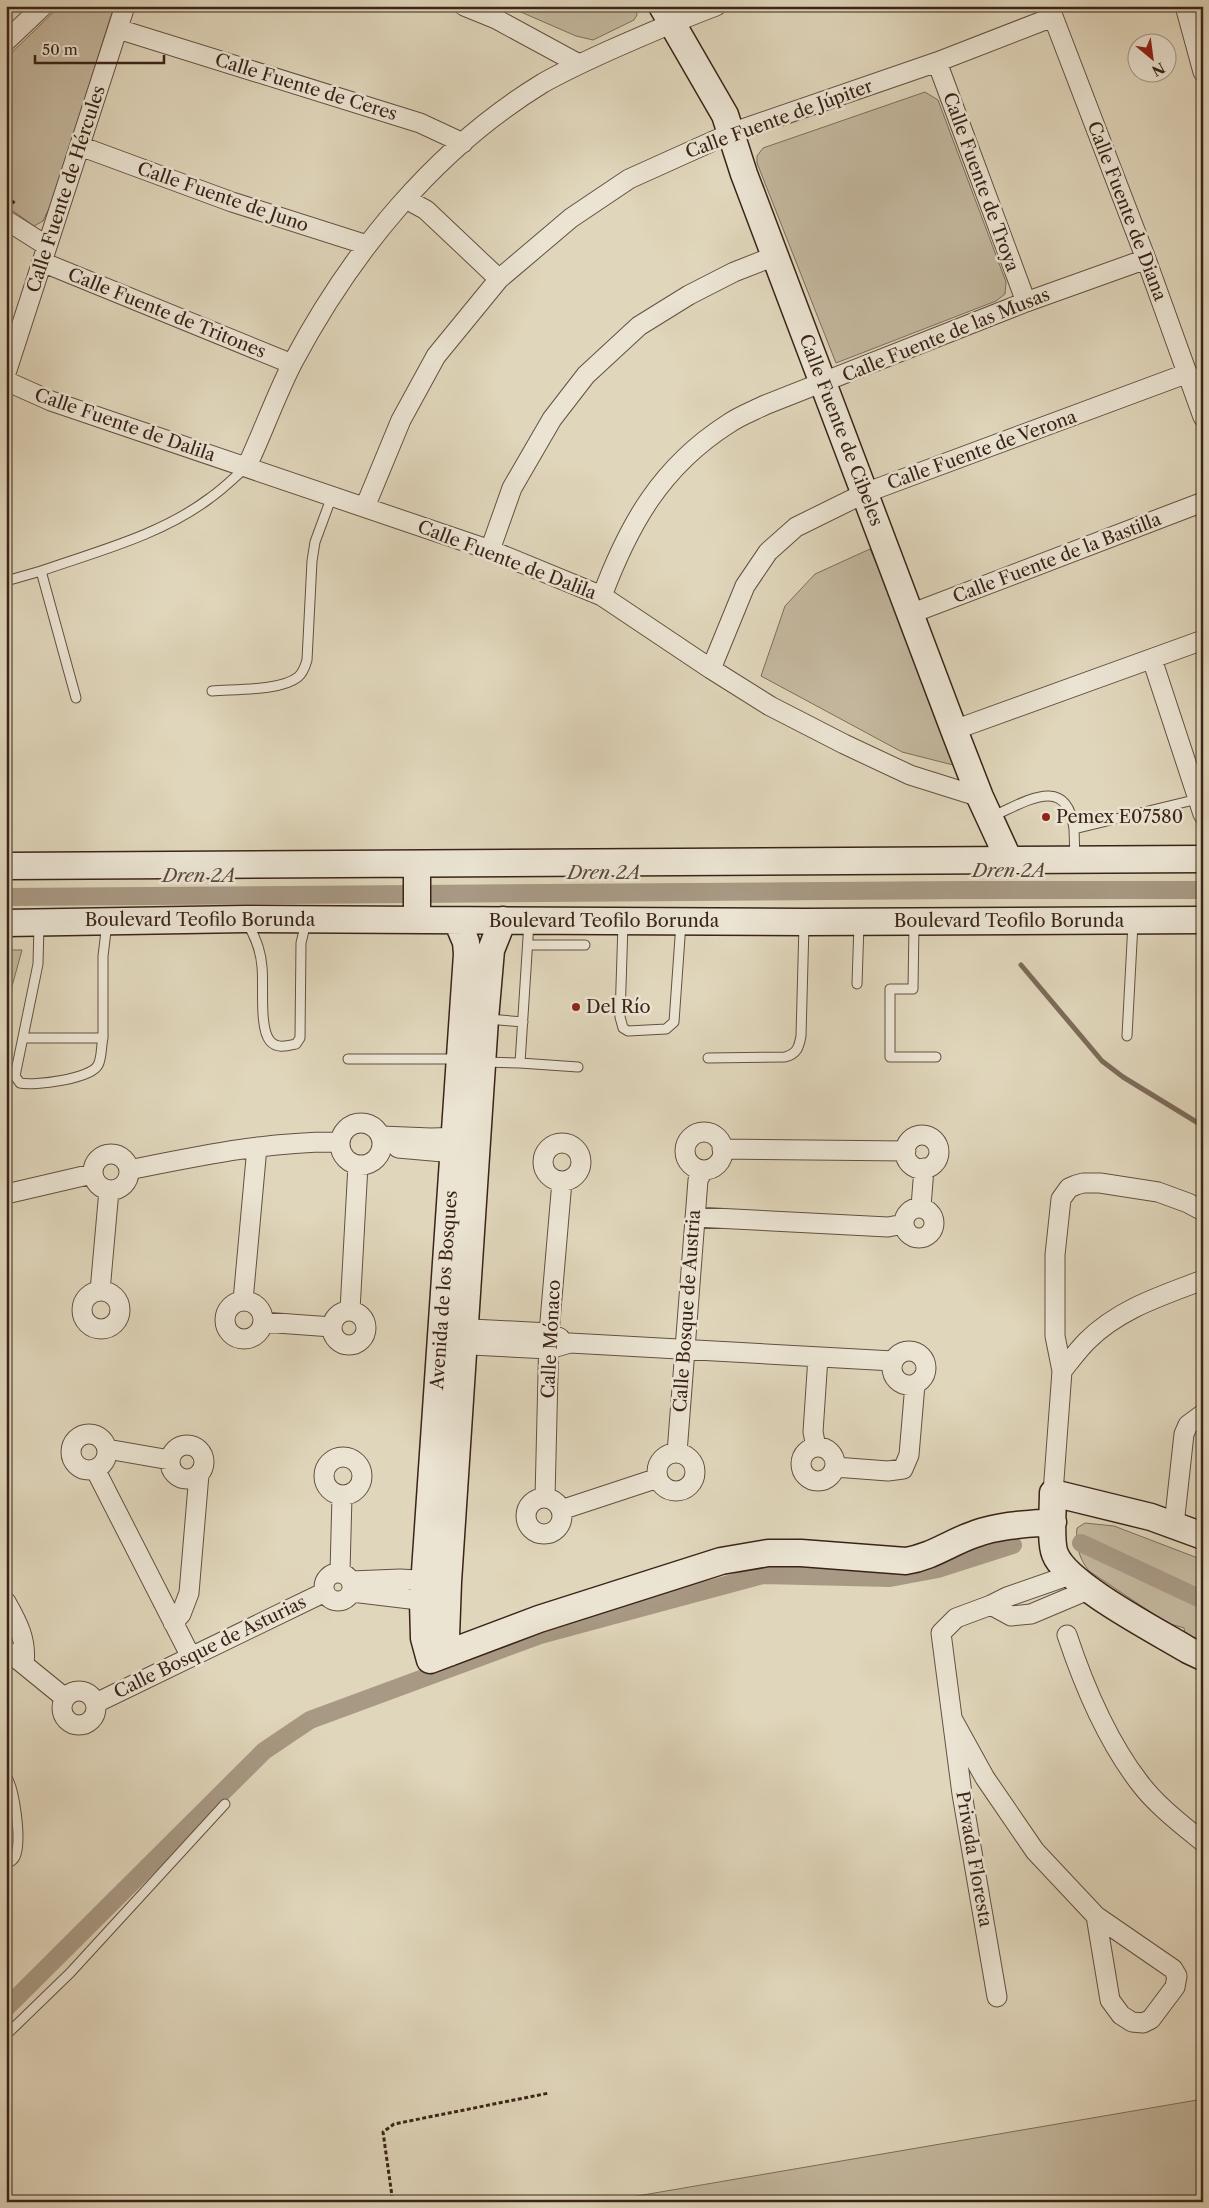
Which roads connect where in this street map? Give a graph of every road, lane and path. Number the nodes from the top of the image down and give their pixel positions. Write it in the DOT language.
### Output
graph roads {
  1 [pos="43,6"];
  2 [pos="125,6"];
  3 [pos="464,6"];
  4 [pos="716,6"];
  5 [pos="1190,7"];
  6 [pos="1051,12"];
  7 [pos="667,14"];
  8 [pos="118,28"];
  9 [pos="6,42"];
  10 [pos="937,62"];
  11 [pos="579,64"];
  12 [pos="1203,72"];
  13 [pos="731,133"];
  14 [pos="463,143"];
  15 [pos="80,146"];
  16 [pos="6,197"];
  17 [pos="406,199"];
  18 [pos="22,208"];
  19 [pos="6,220"];
  20 [pos="367,245"];
  21 [pos="45,254"];
  22 [pos="775,256"];
  23 [pos="1146,259"];
  24 [pos="500,279"];
  25 [pos="1026,302"];
  26 [pos="292,364"];
  27 [pos="6,373"];
  28 [pos="1188,373"];
  29 [pos="6,381"];
  30 [pos="824,383"];
  31 [pos="1203,417"];
  32 [pos="248,466"];
  33 [pos="865,493"];
  34 [pos="332,495"];
  35 [pos="1203,502"];
  36 [pos="365,507"];
  37 [pos="490,550"];
  38 [pos="41,571"];
  39 [pos="6,580"];
  40 [pos="602,596"];
  41 [pos="910,614"];
  42 [pos="1203,640"];
  43 [pos="1152,659"];
  44 [pos="710,670"];
  45 [pos="212,691"];
  46 [pos="76,698"];
  47 [pos="954,730"];
  48 [pos="985,807"];
  49 [pos="1200,807"];
  50 [pos="1074,829"];
  51 [pos="1075,859"];
  52 [pos="1203,859"];
  53 [pos="1009,860"];
  54 [pos="6,866"];
  55 [pos="417,872"];
  56 [pos="417,912"];
  57 [pos="244,919"];
  58 [pos="308,919"];
  59 [pos="529,919"];
  60 [pos="107,920"];
  61 [pos="503,920"];
  62 [pos="681,920"];
  63 [pos="1134,920"];
  64 [pos="1203,920"];
  65 [pos="457,921"];
  66 [pos="623,921"];
  67 [pos="859,921"];
  68 [pos="914,921"];
  69 [pos="38,922"];
  70 [pos="804,922"];
  71 [pos="6,923"];
  72 [pos="563,932"];
  73 [pos="529,945"];
  74 [pos="585,945"];
  75 [pos="857,984"];
  76 [pos="474,1018"];
  77 [pos="523,1022"];
  78 [pos="1127,1036"];
  79 [pos="23,1038"];
  80 [pos="102,1038"];
  81 [pos="936,1057"];
  82 [pos="708,1058"];
  83 [pos="348,1059"];
  84 [pos="471,1061"];
  85 [pos="520,1063"];
  86 [pos="578,1067"];
  87 [pos="381,1141"];
  88 [pos="340,1142"];
  89 [pos="459,1144"];
  90 [pos="257,1147"];
  91 [pos="722,1149"];
  92 [pos="906,1151"];
  93 [pos="358,1165"];
  94 [pos="924,1168"];
  95 [pos="129,1170"];
  96 [pos="703,1171"];
  97 [pos="92,1174"];
  98 [pos="562,1181"];
  99 [pos="109,1190"];
  100 [pos="6,1194"];
  101 [pos="921,1207"];
  102 [pos="1203,1211"];
  103 [pos="694,1217"];
  104 [pos="904,1224"];
  105 [pos="1203,1280"];
  106 [pos="100,1290"];
  107 [pos="243,1301"];
  108 [pos="350,1310"];
  109 [pos="262,1322"];
  110 [pos="332,1327"];
  111 [pos="453,1336"];
  112 [pos="549,1341"];
  113 [pos="684,1349"];
  114 [pos="818,1357"];
  115 [pos="893,1361"];
  116 [pos="1062,1371"];
  117 [pos="914,1384"];
  118 [pos="1203,1414"];
  119 [pos="816,1447"];
  120 [pos="107,1449"];
  121 [pos="677,1453"];
  122 [pos="170,1460"];
  123 [pos="835,1467"];
  124 [pos="95,1469"];
  125 [pos="199,1474"];
  126 [pos="658,1478"];
  127 [pos="1053,1493"];
  128 [pos="342,1496"];
  129 [pos="545,1498"];
  130 [pos="561,1510"];
  131 [pos="1053,1522"];
  132 [pos="1174,1525"];
  133 [pos="1203,1536"];
  134 [pos="347,1582"];
  135 [pos="1079,1582"];
  136 [pos="436,1592"];
  137 [pos="6,1602"];
  138 [pos="173,1622"];
  139 [pos="1067,1635"];
  140 [pos="6,1650"];
  141 [pos="190,1657"];
  142 [pos="1203,1657"];
  143 [pos="24,1664"];
  144 [pos="66,1698"];
  145 [pos="96,1702"];
  146 [pos="953,1720"];
  147 [pos="6,1776"];
  148 [pos="225,1804"];
  149 [pos="1203,1842"];
  150 [pos="6,1864"];
  151 [pos="1096,1916"];
  152 [pos="998,1997"];
  153 [pos="6,2035"];
  154 [pos="549,2093"];
  155 [pos="384,2202"];
  1 -- 9 [label="street"];
  2 -- 8 [label="street, Calle Fuente de Hércules"];
  3 -- 11 [label="street"];
  4 -- 7 [label="street"];
  5 -- 12 [label="street"];
  6 -- 10 [label="street, Calle Fuente de Júpiter"];
  6 -- 23 [label="street, Calle Fuente de Diana"];
  7 -- 11 [label="street"];
  7 -- 13 [label="street, Calle Fuente de Cibeles"];
  8 -- 14 [label="street, Calle Fuente de Ceres"];
  8 -- 15 [label="street, Calle Fuente de Hércules"];
  10 -- 13 [label="street, Calle Fuente de Júpiter"];
  10 -- 25 [label="street, Calle Fuente de Troya"];
  11 -- 14 [label="street"];
  13 -- 22 [label="street, Calle Fuente de Cibeles"];
  13 -- 24 [label="street, Calle Fuente de Júpiter"];
  14 -- 17 [label="street"];
  15 -- 20 [label="street, Calle Fuente de Juno"];
  15 -- 21 [label="street, Calle Fuente de Hércules"];
  16 -- 18 [label="path"];
  17 -- 20 [label="street"];
  17 -- 24 [label="street"];
  19 -- 21 [label="street, Calle Fuente de Tritones"];
  20 -- 26 [label="street"];
  21 -- 26 [label="street, Calle Fuente de Tritones"];
  21 -- 27 [label="street, Calle Fuente de Hércules"];
  22 -- 30 [label="street, Calle Fuente de Cibeles"];
  22 -- 37 [label="street"];
  23 -- 25 [label="street, Calle Fuente de las Musas"];
  23 -- 28 [label="street, Calle Fuente de Diana"];
  24 -- 36 [label="street, Calle Fuente de Júpiter"];
  25 -- 30 [label="street, Calle Fuente de las Musas"];
  26 -- 32 [label="street"];
  28 -- 31 [label="street, Calle Fuente de Diana"];
  28 -- 33 [label="street, Calle Fuente de Verona"];
  29 -- 32 [label="street, Calle Fuente de Dalila"];
  30 -- 33 [label="street, Calle Fuente de Cibeles"];
  30 -- 40 [label="street, Calle Fuente de las Musas"];
  32 -- 34 [label="street, Calle Fuente de Dalila"];
  32 -- 38 [label="lane"];
  33 -- 41 [label="street, Calle Fuente de Cibeles"];
  33 -- 44 [label="street, Calle Fuente de Verona"];
  34 -- 36 [label="street, Calle Fuente de Dalila"];
  34 -- 45 [label="lane"];
  35 -- 41 [label="street, Calle Fuente de la Bastilla"];
  36 -- 37 [label="street, Calle Fuente de Dalila"];
  37 -- 40 [label="street, Calle Fuente de Dalila"];
  38 -- 39 [label="lane"];
  38 -- 46 [label="lane"];
  40 -- 44 [label="street, Calle Fuente de Dalila"];
  41 -- 47 [label="street, Calle Fuente de Cibeles"];
  42 -- 43 [label="street"];
  43 -- 47 [label="street"];
  43 -- 49 [label="street"];
  44 -- 48 [label="street, Calle Fuente de Dalila"];
  47 -- 48 [label="street, Calle Fuente de Cibeles"];
  48 -- 50 [label="lane"];
  48 -- 53 [label="street, Calle Fuente de Cibeles"];
  49 -- 50 [label="lane"];
  50 -- 51 [label="lane"];
  51 -- 52 [label="street"];
  51 -- 53 [label="street"];
  53 -- 55 [label="street"];
  54 -- 55 [label="street"];
  55 -- 56 [label="street"];
  56 -- 58 [label="street, Boulevard Teofilo Borunda"];
  56 -- 65 [label="street, Boulevard Teofilo Borunda"];
  57 -- 58 [label="street, Boulevard Teofilo Borunda"];
  57 -- 58 [label="lane"];
  57 -- 60 [label="street, Boulevard Teofilo Borunda"];
  59 -- 61 [label="street, Boulevard Teofilo Borunda"];
  59 -- 72 [label="street, Boulevard Teofilo Borunda"];
  59 -- 73 [label="lane"];
  60 -- 69 [label="street, Boulevard Teofilo Borunda"];
  60 -- 80 [label="lane"];
  61 -- 65 [label="street, Boulevard Teofilo Borunda"];
  61 -- 76 [label="street, Avenida de los Bosques"];
  62 -- 66 [label="street, Boulevard Teofilo Borunda"];
  62 -- 66 [label="lane"];
  62 -- 70 [label="street, Boulevard Teofilo Borunda"];
  63 -- 64 [label="street, Boulevard Teofilo Borunda"];
  63 -- 68 [label="street, Boulevard Teofilo Borunda"];
  63 -- 78 [label="lane"];
  65 -- 76 [label="street, Avenida de los Bosques"];
  66 -- 72 [label="street, Boulevard Teofilo Borunda"];
  67 -- 68 [label="street, Boulevard Teofilo Borunda"];
  67 -- 70 [label="street, Boulevard Teofilo Borunda"];
  67 -- 75 [label="lane"];
  68 -- 81 [label="lane"];
  69 -- 71 [label="street, Boulevard Teofilo Borunda"];
  69 -- 79 [label="lane"];
  70 -- 82 [label="lane"];
  72 -- 73 [label="lane"];
  72 -- 74 [label="lane"];
  73 -- 77 [label="lane"];
  76 -- 77 [label="lane"];
  76 -- 84 [label="street, Avenida de los Bosques"];
  77 -- 85 [label="lane"];
  79 -- 80 [label="lane"];
  79 -- 80 [label="lane"];
  83 -- 84 [label="lane"];
  84 -- 85 [label="lane"];
  84 -- 89 [label="street, Avenida de los Bosques"];
  85 -- 86 [label="lane"];
  87 -- 88 [label="street"];
  87 -- 89 [label="street"];
  87 -- 89 [label="street"];
  87 -- 93 [label="street"];
  88 -- 90 [label="street"];
  88 -- 93 [label="street"];
  89 -- 111 [label="street, Avenida de los Bosques"];
  90 -- 95 [label="street"];
  90 -- 107 [label="street"];
  91 -- 92 [label="street"];
  91 -- 96 [label="street"];
  91 -- 96 [label="street"];
  92 -- 94 [label="street"];
  92 -- 94 [label="street"];
  93 -- 108 [label="street"];
  94 -- 101 [label="street"];
  95 -- 97 [label="street"];
  95 -- 99 [label="street"];
  96 -- 103 [label="street, Calle Bosque de Austria"];
  97 -- 99 [label="street"];
  97 -- 100 [label="street"];
  98 -- 112 [label="street, Calle Mónaco"];
  99 -- 106 [label="street"];
  101 -- 104 [label="street"];
  101 -- 104 [label="street"];
  102 -- 116 [label="street"];
  103 -- 104 [label="street"];
  103 -- 113 [label="street, Calle Bosque de Austria"];
  105 -- 116 [label="street"];
  107 -- 109 [label="street"];
  107 -- 109 [label="street"];
  108 -- 110 [label="street"];
  108 -- 110 [label="street"];
  109 -- 110 [label="street"];
  111 -- 112 [label="street"];
  111 -- 136 [label="street, Avenida de los Bosques"];
  112 -- 113 [label="street"];
  112 -- 129 [label="street, Calle Mónaco"];
  113 -- 114 [label="street"];
  113 -- 121 [label="street, Calle Bosque de Austria"];
  114 -- 115 [label="street"];
  114 -- 119 [label="street"];
  115 -- 117 [label="street"];
  115 -- 117 [label="street"];
  116 -- 127 [label="street"];
  117 -- 123 [label="street"];
  118 -- 132 [label="street"];
  119 -- 123 [label="street"];
  119 -- 123 [label="street"];
  120 -- 122 [label="street"];
  120 -- 124 [label="street"];
  120 -- 124 [label="street"];
  121 -- 126 [label="street"];
  121 -- 126 [label="street"];
  122 -- 125 [label="street"];
  122 -- 125 [label="street"];
  124 -- 138 [label="street"];
  125 -- 138 [label="street"];
  126 -- 130 [label="street"];
  127 -- 131 [label="street"];
  127 -- 132 [label="street"];
  128 -- 134 [label="street"];
  129 -- 130 [label="street"];
  129 -- 130 [label="street"];
  131 -- 135 [label="street"];
  131 -- 136 [label="street, Avenida de los Bosques"];
  132 -- 133 [label="street"];
  134 -- 136 [label="street"];
  134 -- 141 [label="street, Calle Bosque de Asturias"];
  135 -- 142 [label="street"];
  135 -- 146 [label="street, Privada Floresta"];
  137 -- 143 [label="street"];
  138 -- 141 [label="street"];
  139 -- 149 [label="street"];
  140 -- 143 [label="street"];
  141 -- 145 [label="street, Calle Bosque de Asturias"];
  143 -- 144 [label="street"];
  144 -- 145 [label="street"];
  144 -- 145 [label="street"];
  146 -- 151 [label="street, Privada Floresta"];
  146 -- 152 [label="street, Privada Floresta"];
  147 -- 150 [label="lane"];
  148 -- 153 [label="lane"];
  151 -- 151 [label="street, Privada Floresta"];
  154 -- 155 [label="path"];
}
